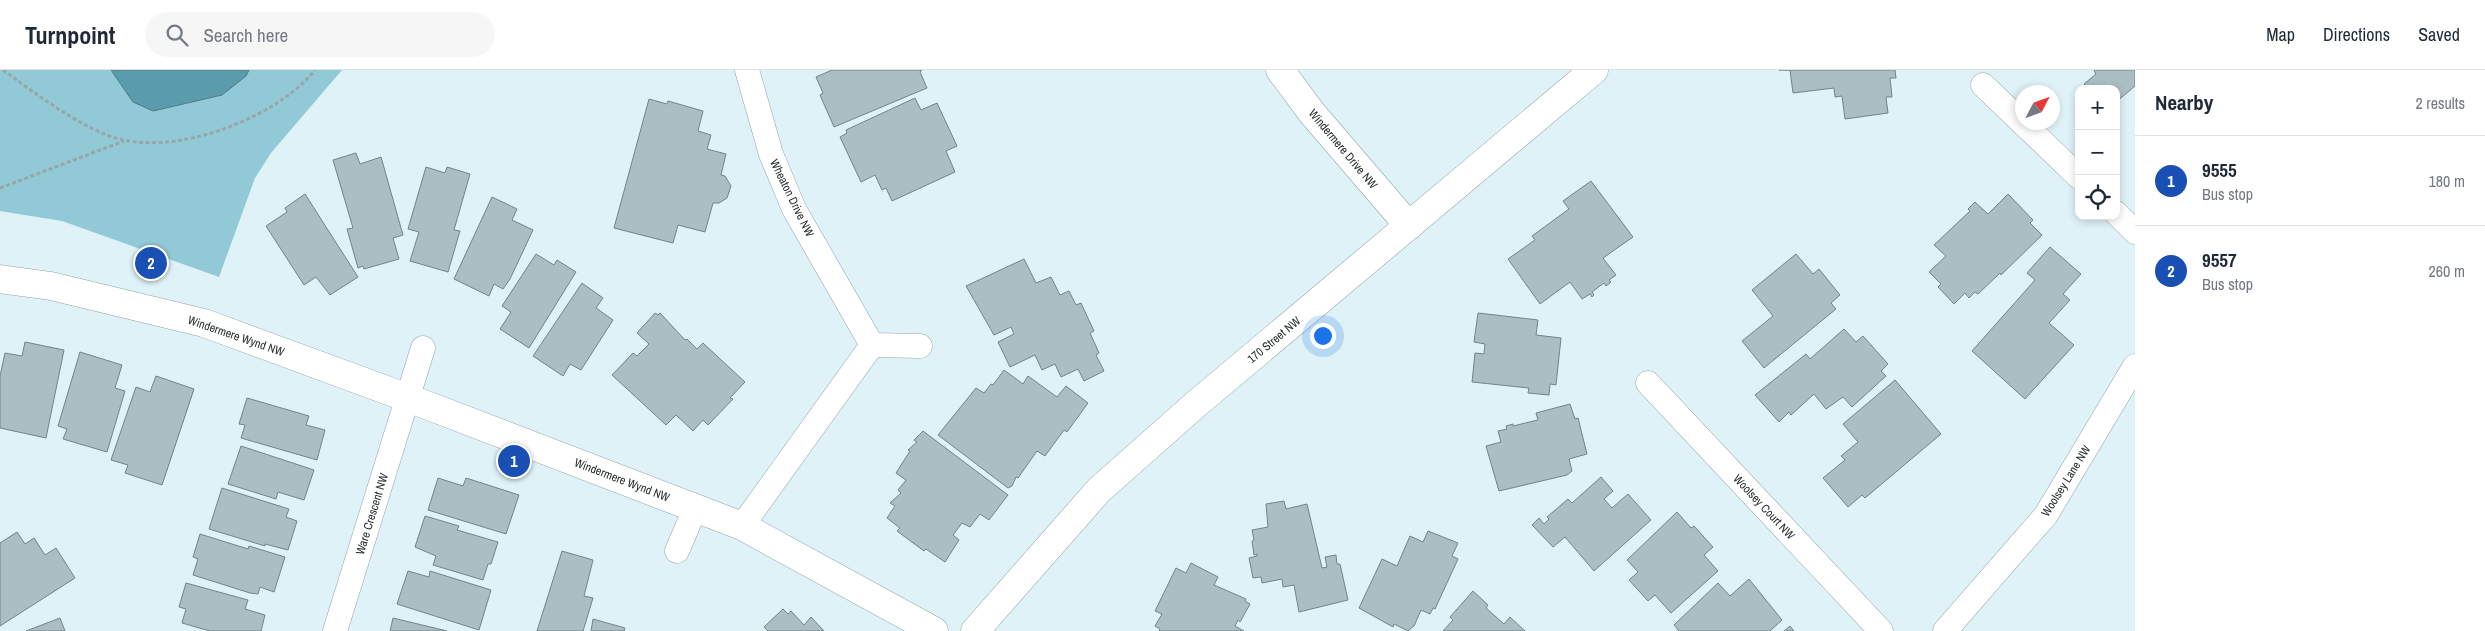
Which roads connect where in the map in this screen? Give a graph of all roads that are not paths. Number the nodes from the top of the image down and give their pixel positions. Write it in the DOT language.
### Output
graph roads {
  1 [pos="746,70"];
  2 [pos="1280,70"];
  3 [pos="1594,70"];
  4 [pos="1983,85"];
  5 [pos="2077,175"];
  6 [pos="2120,218"];
  7 [pos="1409,226"];
  8 [pos="2135,232"];
  9 [pos="0,280"];
  10 [pos="872,345"];
  11 [pos="920,346"];
  12 [pos="423,348"];
  13 [pos="2135,366"];
  14 [pos="1648,383"];
  15 [pos="408,398"];
  16 [pos="695,509"];
  17 [pos="742,526"];
  18 [pos="677,551"];
  19 [pos="335,631"];
  20 [pos="934,631"];
  21 [pos="975,631"];
  22 [pos="1881,631"];
  23 [pos="1945,631"];
  1 -- 10 [label="street, Wheaton Drive NW"];
  2 -- 7 [label="street, Windermere Drive NW"];
  3 -- 7 [label="street, 170 Street NW"];
  4 -- 5 [label="street"];
  6 -- 8 [label="street"];
  7 -- 21 [label="street, 170 Street NW"];
  9 -- 15 [label="street, Windermere Wynd NW"];
  10 -- 11 [label="street"];
  10 -- 17 [label="street"];
  12 -- 15 [label="street"];
  13 -- 23 [label="street, Woolsey Lane NW"];
  14 -- 22 [label="street, Woolsey Court NW"];
  15 -- 16 [label="street, Windermere Wynd NW"];
  15 -- 19 [label="street, Ware Crescent NW"];
  16 -- 17 [label="street, Windermere Wynd NW"];
  16 -- 18 [label="street"];
  17 -- 20 [label="street, Windermere Wynd NW"];
}
